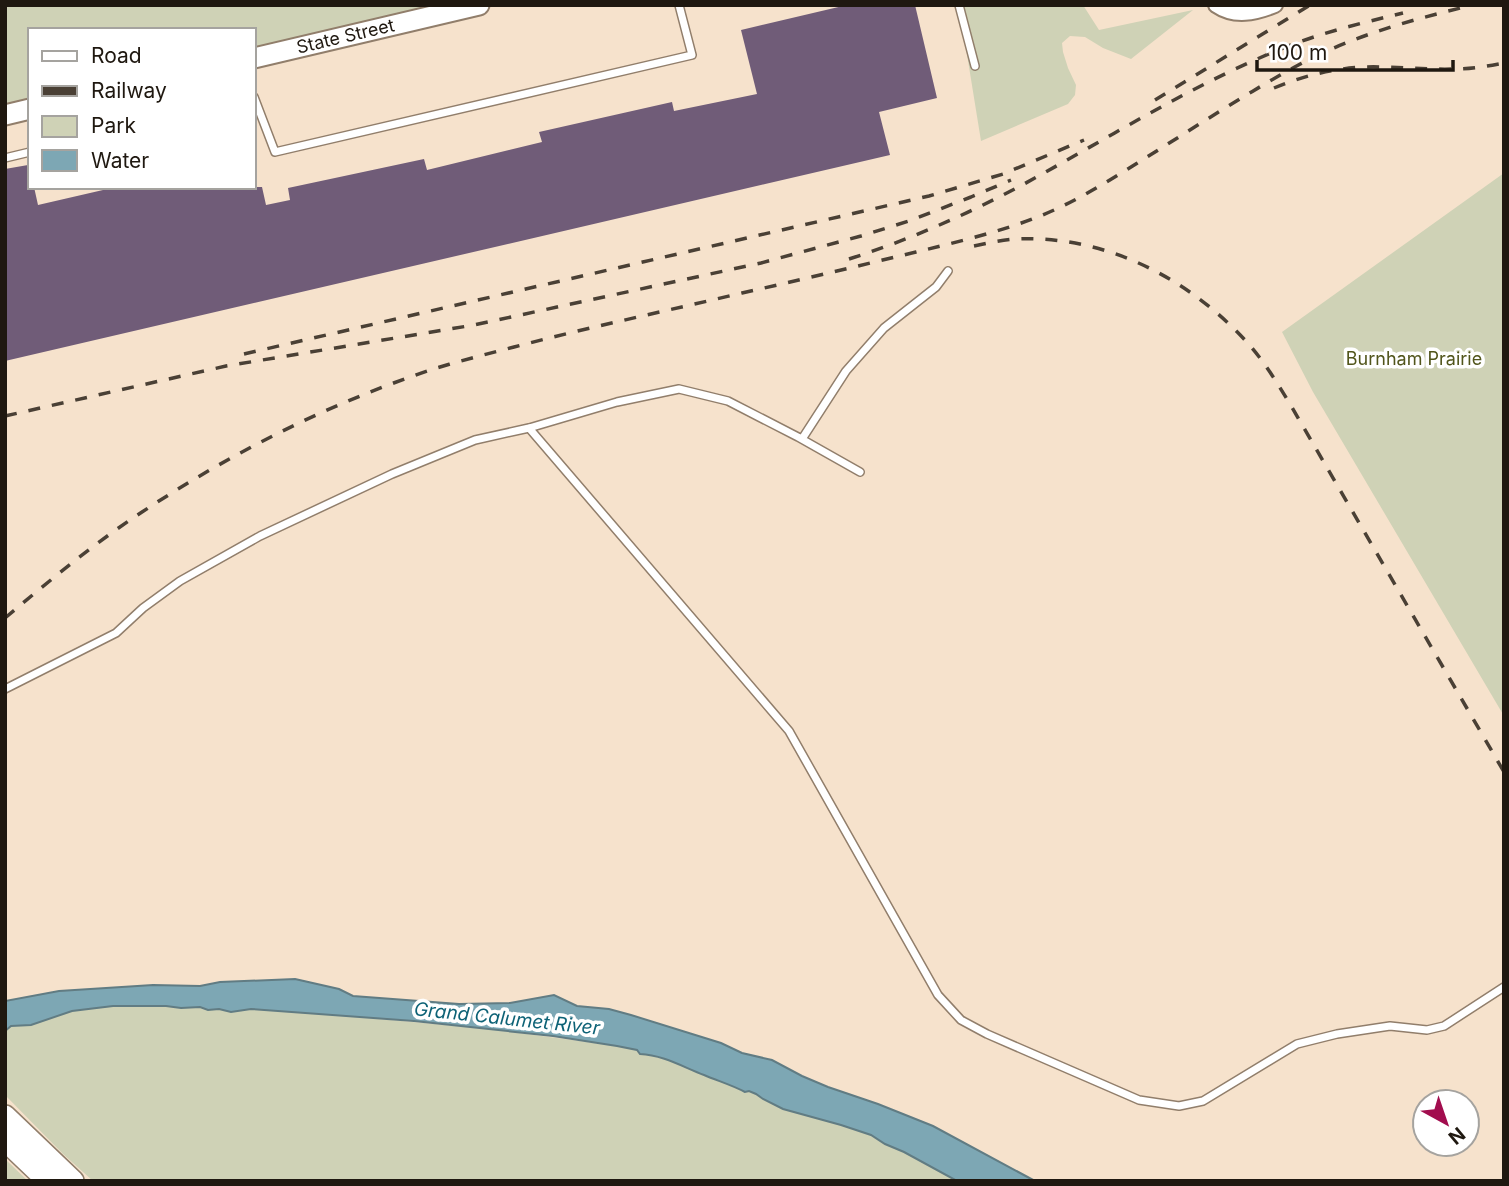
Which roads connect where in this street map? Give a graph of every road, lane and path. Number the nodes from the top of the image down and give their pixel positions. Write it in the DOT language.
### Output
graph roads {
  1 [pos="479,5"];
  2 [pos="679,5"];
  3 [pos="959,5"];
  4 [pos="1216,5"];
  5 [pos="1275,5"];
  6 [pos="256,58"];
  7 [pos="975,66"];
  8 [pos="256,101"];
  9 [pos="28,109"];
  10 [pos="5,115"];
  11 [pos="28,152"];
  12 [pos="5,158"];
  13 [pos="948,271"];
  14 [pos="529,428"];
  15 [pos="802,439"];
  16 [pos="860,472"];
  17 [pos="5,689"];
  18 [pos="1504,987"];
  19 [pos="5,1116"];
  20 [pos="5,1140"];
  21 [pos="48,1181"];
  22 [pos="73,1181"];
  1 -- 6 [label="street, State Street"];
  2 -- 8 [label="lane"];
  3 -- 7 [label="lane"];
  4 -- 5 [label="street"];
  9 -- 10 [label="street"];
  11 -- 12 [label="lane"];
  13 -- 15 [label="lane"];
  14 -- 15 [label="lane"];
  14 -- 17 [label="lane"];
  14 -- 18 [label="lane"];
  15 -- 16 [label="lane"];
  19 -- 22 [label="main road"];
  20 -- 21 [label="main road"];
}
